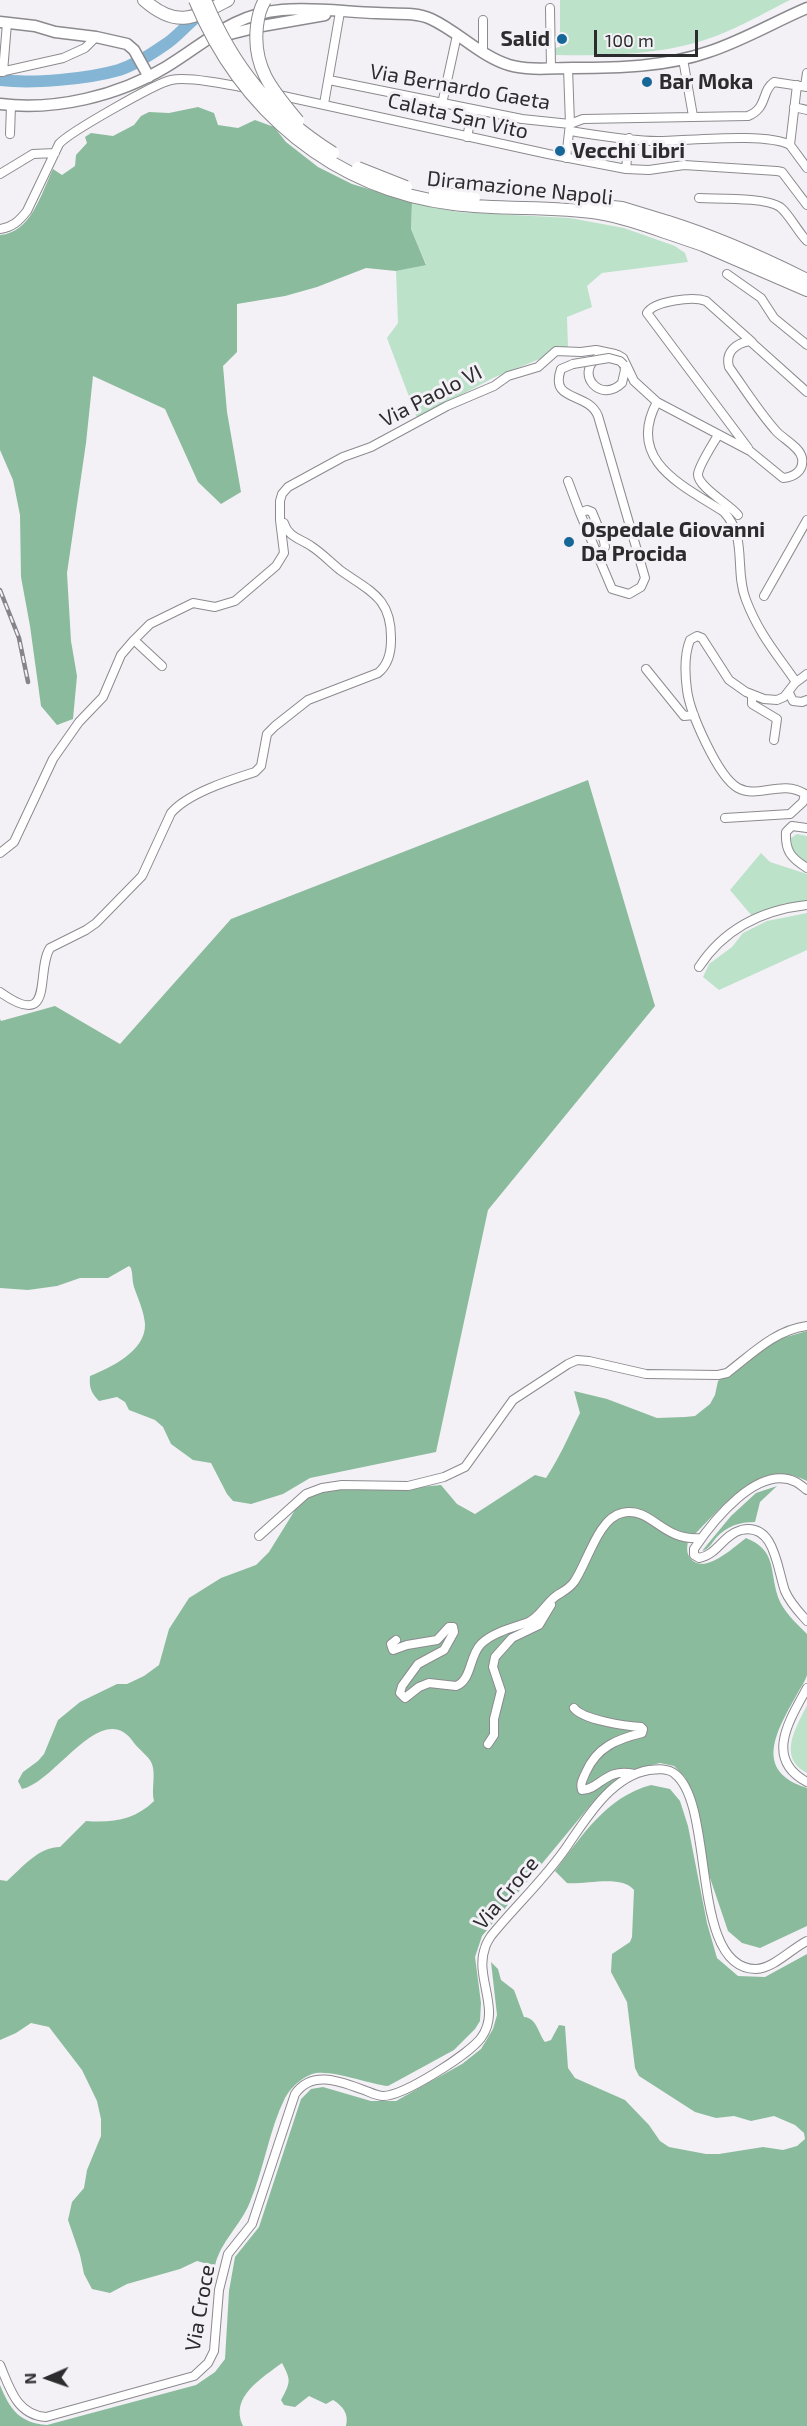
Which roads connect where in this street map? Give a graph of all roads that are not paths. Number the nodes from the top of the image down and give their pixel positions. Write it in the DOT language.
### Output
graph roads {
  1 [pos="144,0"];
  2 [pos="190,0"];
  3 [pos="195,0"];
  4 [pos="205,0"];
  5 [pos="228,0"];
  6 [pos="265,0"];
  7 [pos="550,8"];
  8 [pos="807,8"];
  9 [pos="340,12"];
  10 [pos="483,20"];
  11 [pos="4,22"];
  12 [pos="206,26"];
  13 [pos="457,35"];
  14 [pos="96,37"];
  15 [pos="483,53"];
  16 [pos="683,59"];
  17 [pos="551,68"];
  18 [pos="568,68"];
  19 [pos="1,72"];
  20 [pos="807,73"];
  21 [pos="149,77"];
  22 [pos="329,80"];
  23 [pos="803,86"];
  24 [pos="324,104"];
  25 [pos="442,104"];
  26 [pos="5,105"];
  27 [pos="794,107"];
  28 [pos="473,109"];
  29 [pos="807,110"];
  30 [pos="693,117"];
  31 [pos="570,127"];
  32 [pos="9,134"];
  33 [pos="467,137"];
  34 [pos="629,138"];
  35 [pos="319,144"];
  36 [pos="790,145"];
  37 [pos="55,153"];
  38 [pos="566,158"];
  39 [pos="807,168"];
  40 [pos="626,169"];
  41 [pos="0,174"];
  42 [pos="699,198"];
  43 [pos="807,205"];
  44 [pos="666,227"];
  45 [pos="0,229"];
  46 [pos="807,241"];
  47 [pos="727,274"];
  48 [pos="807,280"];
  49 [pos="807,290"];
  50 [pos="754,345"];
  51 [pos="807,345"];
  52 [pos="615,354"];
  53 [pos="807,392"];
  54 [pos="657,402"];
  55 [pos="718,435"];
  56 [pos="750,451"];
  57 [pos="805,467"];
  58 [pos="568,482"];
  59 [pos="280,509"];
  60 [pos="738,515"];
  61 [pos="807,520"];
  62 [pos="764,596"];
  63 [pos="134,640"];
  64 [pos="162,666"];
  65 [pos="646,669"];
  66 [pos="807,674"];
  67 [pos="796,682"];
  68 [pos="789,693"];
  69 [pos="752,695"];
  70 [pos="807,700"];
  71 [pos="694,715"];
  72 [pos="774,740"];
  73 [pos="725,818"];
  74 [pos="807,828"];
  75 [pos="0,853"];
  76 [pos="807,868"];
  77 [pos="807,905"];
  78 [pos="699,967"];
  79 [pos="0,992"];
  80 [pos="807,1326"];
  81 [pos="807,1490"];
  82 [pos="259,1536"];
  83 [pos="701,1538"];
  84 [pos="552,1600"];
  85 [pos="807,1621"];
  86 [pos="396,1640"];
  87 [pos="807,1688"];
  88 [pos="574,1708"];
  89 [pos="488,1744"];
  90 [pos="634,1774"];
  91 [pos="807,1782"];
  92 [pos="807,1941"];
  93 [pos="0,2365"];
  1 -- 5 [label="highway, bridge"];
  2 -- 12 [label="highway"];
  3 -- 12 [label="highway, Diramazione Napoli, bridge"];
  4 -- 35 [label="highway, Diramazione Napoli, bridge"];
  6 -- 35 [label="highway, bridge"];
  7 -- 17 [label="street"];
  8 -- 16 [label="main road"];
  9 -- 13 [label="main road"];
  9 -- 21 [label="main road"];
  9 -- 22 [label="street"];
  10 -- 15 [label="street"];
  11 -- 14 [label="main road"];
  11 -- 19 [label="street"];
  12 -- 44 [label="highway, Diramazione Napoli, bridge"];
  13 -- 15 [label="main road"];
  13 -- 25 [label="street"];
  14 -- 19 [label="street"];
  14 -- 21 [label="main road"];
  15 -- 17 [label="main road"];
  16 -- 18 [label="main road"];
  16 -- 30 [label="street"];
  17 -- 18 [label="main road"];
  18 -- 31 [label="street"];
  20 -- 23 [label="street"];
  21 -- 26 [label="main road"];
  22 -- 24 [label="street"];
  22 -- 25 [label="street, Via Bernardo Gaeta"];
  23 -- 27 [label="street"];
  23 -- 30 [label="street, Via Bernardo Gaeta"];
  24 -- 33 [label="street, Calata San Vito"];
  24 -- 37 [label="street, Calata San Vito"];
  25 -- 28 [label="street, Via Bernardo Gaeta"];
  26 -- 32 [label="street"];
  27 -- 29 [label="street"];
  27 -- 36 [label="street"];
  28 -- 31 [label="street, Via Bernardo Gaeta"];
  28 -- 33 [label="street"];
  30 -- 31 [label="street, Via Bernardo Gaeta"];
  31 -- 34 [label="street"];
  31 -- 38 [label="street"];
  33 -- 38 [label="street, Calata San Vito"];
  34 -- 36 [label="street"];
  34 -- 40 [label="street"];
  35 -- 44 [label="highway, Diramazione Napoli, bridge"];
  36 -- 39 [label="street"];
  37 -- 41 [label="street"];
  37 -- 45 [label="street"];
  38 -- 40 [label="street, Calata San Vito"];
  40 -- 43 [label="street, Calata San Vito"];
  42 -- 46 [label="street"];
  44 -- 48 [label="highway, Diramazione Napoli"];
  44 -- 49 [label="highway, Diramazione Napoli"];
  47 -- 51 [label="street"];
  50 -- 53 [label="street"];
  50 -- 56 [label="street"];
  50 -- 57 [label="street"];
  52 -- 54 [label="street"];
  52 -- 58 [label="street, bridge"];
  52 -- 59 [label="street, Via Paolo VI"];
  54 -- 55 [label="street"];
  54 -- 67 [label="street"];
  55 -- 56 [label="street"];
  55 -- 60 [label="street"];
  56 -- 57 [label="street"];
  59 -- 63 [label="street"];
  59 -- 79 [label="street"];
  61 -- 62 [label="street"];
  63 -- 64 [label="street"];
  63 -- 75 [label="street"];
  65 -- 71 [label="street"];
  66 -- 67 [label="street"];
  67 -- 68 [label="street"];
  68 -- 69 [label="street"];
  68 -- 70 [label="street"];
  69 -- 71 [label="street"];
  69 -- 72 [label="street"];
  71 -- 73 [label="street"];
  74 -- 76 [label="street"];
  77 -- 78 [label="street"];
  80 -- 82 [label="street"];
  81 -- 83 [label="street"];
  83 -- 84 [label="street"];
  83 -- 85 [label="street"];
  84 -- 86 [label="street"];
  84 -- 89 [label="street"];
  87 -- 91 [label="street"];
  88 -- 90 [label="street"];
  90 -- 92 [label="street, Via Croce"];
  90 -- 93 [label="street, Via Croce"];
}
